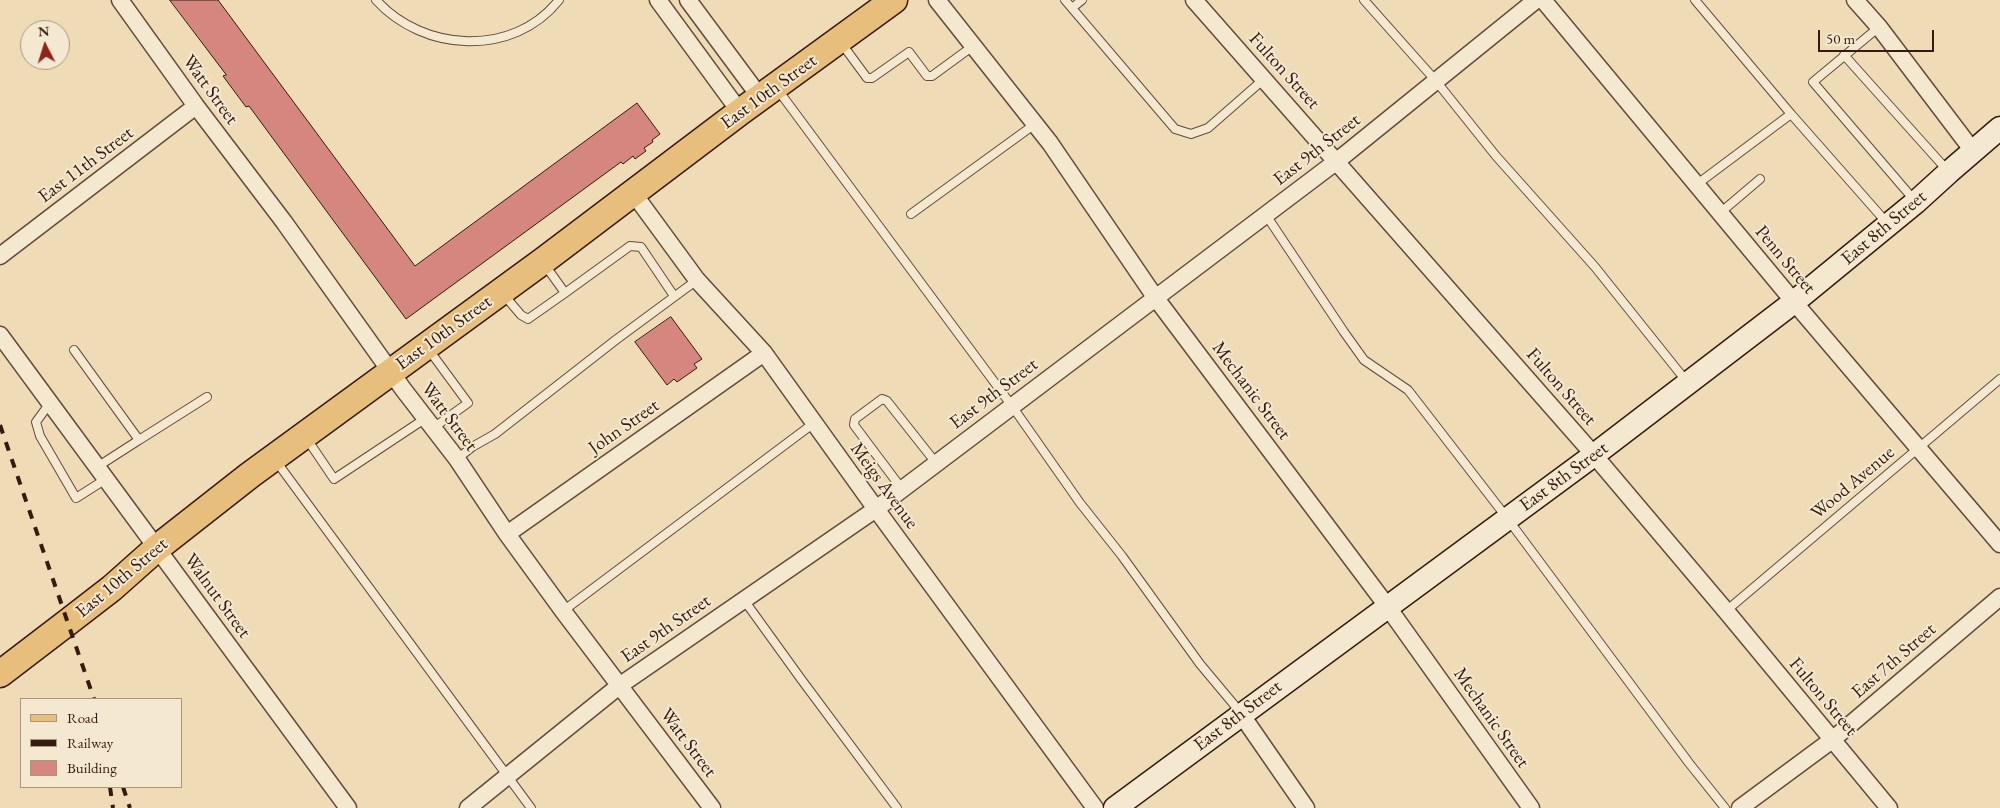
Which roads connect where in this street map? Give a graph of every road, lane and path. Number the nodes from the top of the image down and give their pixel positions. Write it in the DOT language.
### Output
graph roads {
  1 [pos="120,0"];
  2 [pos="376,0"];
  3 [pos="559,0"];
  4 [pos="658,0"];
  5 [pos="688,0"];
  6 [pos="894,0"];
  7 [pos="937,0"];
  8 [pos="1065,0"];
  9 [pos="1082,0"];
  10 [pos="1194,0"];
  11 [pos="1364,0"];
  12 [pos="1536,0"];
  13 [pos="1543,0"];
  14 [pos="1695,0"];
  15 [pos="1855,0"];
  16 [pos="1072,8"];
  17 [pos="1879,27"];
  18 [pos="839,41"];
  19 [pos="973,46"];
  20 [pos="1844,55"];
  21 [pos="1264,79"];
  22 [pos="1436,81"];
  23 [pos="759,99"];
  24 [pos="196,106"];
  25 [pos="1791,114"];
  26 [pos="1035,124"];
  27 [pos="2000,128"];
  28 [pos="1973,151"];
  29 [pos="1337,161"];
  30 [pos="1948,172"];
  31 [pos="1760,180"];
  32 [pos="1696,185"];
  33 [pos="634,194"];
  34 [pos="1916,202"];
  35 [pos="1720,213"];
  36 [pos="912,214"];
  37 [pos="1266,214"];
  38 [pos="1888,225"];
  39 [pos="0,256"];
  40 [pos="543,261"];
  41 [pos="698,280"];
  42 [pos="501,291"];
  43 [pos="565,293"];
  44 [pos="674,296"];
  45 [pos="1155,297"];
  46 [pos="1794,302"];
  47 [pos="0,335"];
  48 [pos="426,346"];
  49 [pos="74,350"];
  50 [pos="764,353"];
  51 [pos="391,372"];
  52 [pos="2000,379"];
  53 [pos="1688,383"];
  54 [pos="207,397"];
  55 [pos="50,403"];
  56 [pos="1012,406"];
  57 [pos="430,423"];
  58 [pos="814,423"];
  59 [pos="304,436"];
  60 [pos="139,440"];
  61 [pos="1920,448"];
  62 [pos="1594,456"];
  63 [pos="274,458"];
  64 [pos="457,459"];
  65 [pos="936,463"];
  66 [pos="102,473"];
  67 [pos="902,490"];
  68 [pos="876,510"];
  69 [pos="1507,518"];
  70 [pos="507,534"];
  71 [pos="2000,544"];
  72 [pos="157,548"];
  73 [pos="2000,597"];
  74 [pos="744,600"];
  75 [pos="1387,606"];
  76 [pos="564,611"];
  77 [pos="1726,611"];
  78 [pos="0,674"];
  79 [pos="619,686"];
  80 [pos="1241,714"];
  81 [pos="1832,740"];
  82 [pos="507,777"];
  83 [pos="348,808"];
  84 [pos="468,808"];
  85 [pos="531,808"];
  86 [pos="712,808"];
  87 [pos="897,808"];
  88 [pos="1095,808"];
  89 [pos="1115,808"];
  90 [pos="1306,808"];
  91 [pos="1531,808"];
  92 [pos="1725,808"];
  93 [pos="1740,808"];
  94 [pos="1889,808"];
  1 -- 24 [label="street, Watt Street"];
  2 -- 3 [label="lane"];
  4 -- 23 [label="street"];
  5 -- 23 [label="street"];
  6 -- 18 [label="main road, East 10th Street"];
  7 -- 19 [label="street, Mechanic Street"];
  8 -- 16 [label="lane"];
  9 -- 16 [label="lane"];
  10 -- 21 [label="street, Fulton Street"];
  11 -- 22 [label="lane"];
  12 -- 22 [label="street, East 9th Street"];
  13 -- 32 [label="street, Penn Street"];
  14 -- 25 [label="lane"];
  15 -- 17 [label="street"];
  16 -- 21 [label="lane"];
  17 -- 20 [label="lane"];
  17 -- 28 [label="street"];
  18 -- 19 [label="lane"];
  18 -- 23 [label="main road, East 10th Street"];
  19 -- 26 [label="street, Mechanic Street"];
  20 -- 30 [label="lane"];
  20 -- 34 [label="lane"];
  21 -- 29 [label="street, Fulton Street"];
  22 -- 29 [label="street, East 9th Street"];
  22 -- 53 [label="lane"];
  23 -- 33 [label="main road, East 10th Street"];
  23 -- 56 [label="lane"];
  24 -- 39 [label="street, East 11th Street"];
  24 -- 51 [label="street, Watt Street"];
  25 -- 32 [label="lane"];
  25 -- 38 [label="lane"];
  26 -- 36 [label="lane"];
  26 -- 45 [label="street, Mechanic Street"];
  27 -- 28 [label="main road, East 8th Street"];
  28 -- 30 [label="main road, East 8th Street"];
  29 -- 37 [label="street, East 9th Street"];
  29 -- 62 [label="street, Fulton Street"];
  30 -- 34 [label="main road, East 8th Street"];
  31 -- 35 [label="lane"];
  32 -- 35 [label="street, Penn Street"];
  33 -- 40 [label="main road, East 10th Street"];
  33 -- 41 [label="street, Meigs Avenue"];
  34 -- 38 [label="main road, East 8th Street"];
  35 -- 46 [label="street, Penn Street"];
  37 -- 45 [label="street, East 9th Street"];
  37 -- 69 [label="lane"];
  38 -- 46 [label="main road, East 8th Street"];
  40 -- 42 [label="main road, East 10th Street"];
  40 -- 43 [label="lane"];
  41 -- 44 [label="lane"];
  41 -- 50 [label="street, Meigs Avenue"];
  42 -- 43 [label="lane"];
  42 -- 48 [label="main road, East 10th Street"];
  43 -- 44 [label="lane"];
  44 -- 64 [label="lane"];
  45 -- 56 [label="street, East 9th Street"];
  45 -- 75 [label="street, Mechanic Street"];
  46 -- 53 [label="main road, East 8th Street"];
  46 -- 61 [label="street, Penn Street"];
  47 -- 55 [label="street, Walnut Street"];
  48 -- 51 [label="main road, East 10th Street"];
  48 -- 57 [label="lane"];
  49 -- 60 [label="lane"];
  50 -- 58 [label="street, Meigs Avenue"];
  50 -- 70 [label="street, John Street"];
  51 -- 57 [label="street, Watt Street"];
  51 -- 59 [label="main road, East 10th Street"];
  52 -- 61 [label="lane, Wood Avenue"];
  53 -- 62 [label="main road, East 8th Street"];
  54 -- 60 [label="lane"];
  55 -- 66 [label="street, Walnut Street"];
  55 -- 66 [label="lane"];
  56 -- 65 [label="street, East 9th Street"];
  56 -- 80 [label="lane"];
  57 -- 59 [label="lane"];
  57 -- 64 [label="street, Watt Street"];
  58 -- 68 [label="street, Meigs Avenue"];
  58 -- 76 [label="lane"];
  59 -- 63 [label="main road, East 10th Street"];
  60 -- 66 [label="lane"];
  61 -- 71 [label="street, Penn Street"];
  61 -- 77 [label="lane, Wood Avenue"];
  62 -- 69 [label="main road, East 8th Street"];
  62 -- 77 [label="street, Fulton Street"];
  63 -- 72 [label="main road, East 10th Street"];
  63 -- 82 [label="lane"];
  64 -- 70 [label="street, Watt Street"];
  65 -- 67 [label="street, East 9th Street"];
  65 -- 67 [label="lane"];
  66 -- 72 [label="street, Walnut Street"];
  67 -- 68 [label="street, East 9th Street"];
  68 -- 74 [label="street, East 9th Street"];
  68 -- 88 [label="street, Meigs Avenue"];
  69 -- 75 [label="main road, East 8th Street"];
  69 -- 92 [label="lane"];
  70 -- 76 [label="street, Watt Street"];
  72 -- 78 [label="main road, East 10th Street"];
  72 -- 83 [label="street, Walnut Street"];
  73 -- 81 [label="street, East 7th Street"];
  74 -- 79 [label="street, East 9th Street"];
  74 -- 87 [label="lane"];
  75 -- 80 [label="main road, East 8th Street"];
  75 -- 91 [label="street, Mechanic Street"];
  76 -- 79 [label="street, Watt Street"];
  77 -- 81 [label="street, Fulton Street"];
  79 -- 82 [label="street, East 9th Street"];
  79 -- 86 [label="street, Watt Street"];
  80 -- 89 [label="main road, East 8th Street"];
  80 -- 90 [label="street"];
  81 -- 93 [label="street, East 7th Street"];
  81 -- 94 [label="street, Fulton Street"];
  82 -- 84 [label="street, East 9th Street"];
  82 -- 85 [label="lane"];
}
